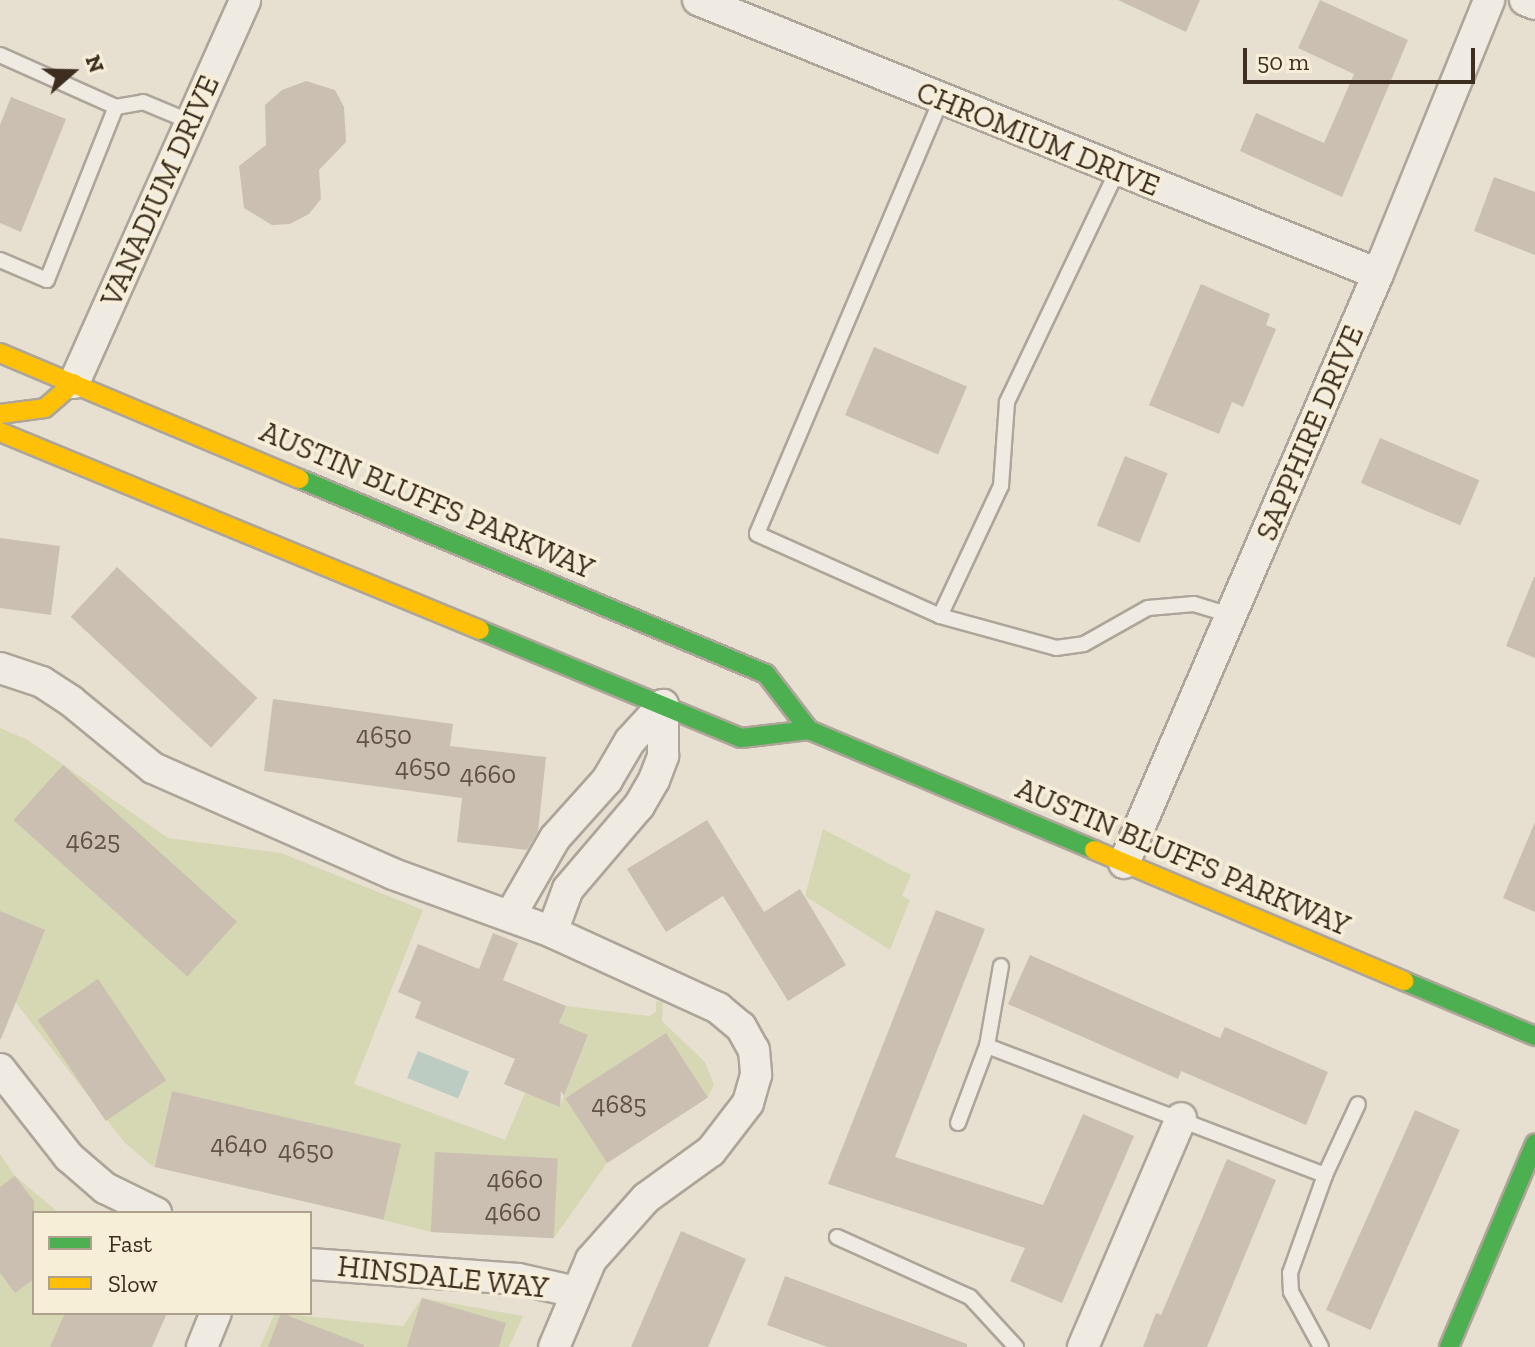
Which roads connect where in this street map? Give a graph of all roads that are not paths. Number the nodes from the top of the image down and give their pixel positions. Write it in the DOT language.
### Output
graph roads {
  1 [pos="245,0"];
  2 [pos="698,0"];
  3 [pos="1489,0"];
  4 [pos="1525,0"];
  5 [pos="1535,4"];
  6 [pos="0,55"];
  7 [pos="941,100"];
  8 [pos="116,107"];
  9 [pos="191,122"];
  10 [pos="1117,171"];
  11 [pos="0,260"];
  12 [pos="1378,274"];
  13 [pos="0,353"];
  14 [pos="74,383"];
  15 [pos="0,414"];
  16 [pos="0,432"];
  17 [pos="1231,615"];
  18 [pos="940,616"];
  19 [pos="0,668"];
  20 [pos="663,705"];
  21 [pos="809,730"];
  22 [pos="1124,863"];
  23 [pos="510,916"];
  24 [pos="552,932"];
  25 [pos="1001,966"];
  26 [pos="1535,1036"];
  27 [pos="987,1046"];
  28 [pos="0,1069"];
  29 [pos="1358,1104"];
  30 [pos="1181,1118"];
  31 [pos="958,1123"];
  32 [pos="1535,1143"];
  33 [pos="1325,1175"];
  34 [pos="152,1211"];
  35 [pos="837,1237"];
  36 [pos="312,1264"];
  37 [pos="576,1292"];
  38 [pos="215,1315"];
  39 [pos="202,1347"];
  40 [pos="554,1347"];
  41 [pos="1016,1347"];
  42 [pos="1083,1347"];
  43 [pos="1321,1347"];
  44 [pos="1449,1347"];
  1 -- 9 [label="street, VANADIUM DRIVE"];
  2 -- 7 [label="street, CHROMIUM DRIVE"];
  3 -- 12 [label="street, SAPPHIRE DRIVE"];
  4 -- 5 [label="street"];
  6 -- 8 [label="lane"];
  7 -- 10 [label="street, CHROMIUM DRIVE"];
  7 -- 18 [label="lane"];
  8 -- 9 [label="lane"];
  8 -- 11 [label="lane"];
  9 -- 14 [label="street, VANADIUM DRIVE"];
  10 -- 12 [label="street, CHROMIUM DRIVE"];
  10 -- 18 [label="lane"];
  12 -- 17 [label="street, SAPPHIRE DRIVE"];
  13 -- 14 [label="main road, AUSTIN BLUFFS PARKWAY"];
  14 -- 15 [label="main road"];
  14 -- 21 [label="main road, AUSTIN BLUFFS PARKWAY"];
  16 -- 20 [label="main road, AUSTIN BLUFFS PARKWAY"];
  17 -- 18 [label="lane"];
  17 -- 22 [label="street, SAPPHIRE DRIVE"];
  19 -- 23 [label="street"];
  20 -- 21 [label="main road, AUSTIN BLUFFS PARKWAY"];
  20 -- 23 [label="street"];
  20 -- 24 [label="street"];
  21 -- 22 [label="main road, AUSTIN BLUFFS PARKWAY"];
  22 -- 26 [label="main road, AUSTIN BLUFFS PARKWAY"];
  23 -- 24 [label="street"];
  24 -- 37 [label="street"];
  25 -- 27 [label="lane"];
  27 -- 30 [label="lane"];
  27 -- 31 [label="lane"];
  28 -- 34 [label="street"];
  29 -- 33 [label="lane"];
  30 -- 33 [label="lane"];
  30 -- 42 [label="street"];
  32 -- 44 [label="main road"];
  33 -- 43 [label="lane"];
  35 -- 41 [label="lane"];
  36 -- 37 [label="street, HINSDALE WAY"];
  37 -- 40 [label="street"];
  38 -- 39 [label="street"];
}
